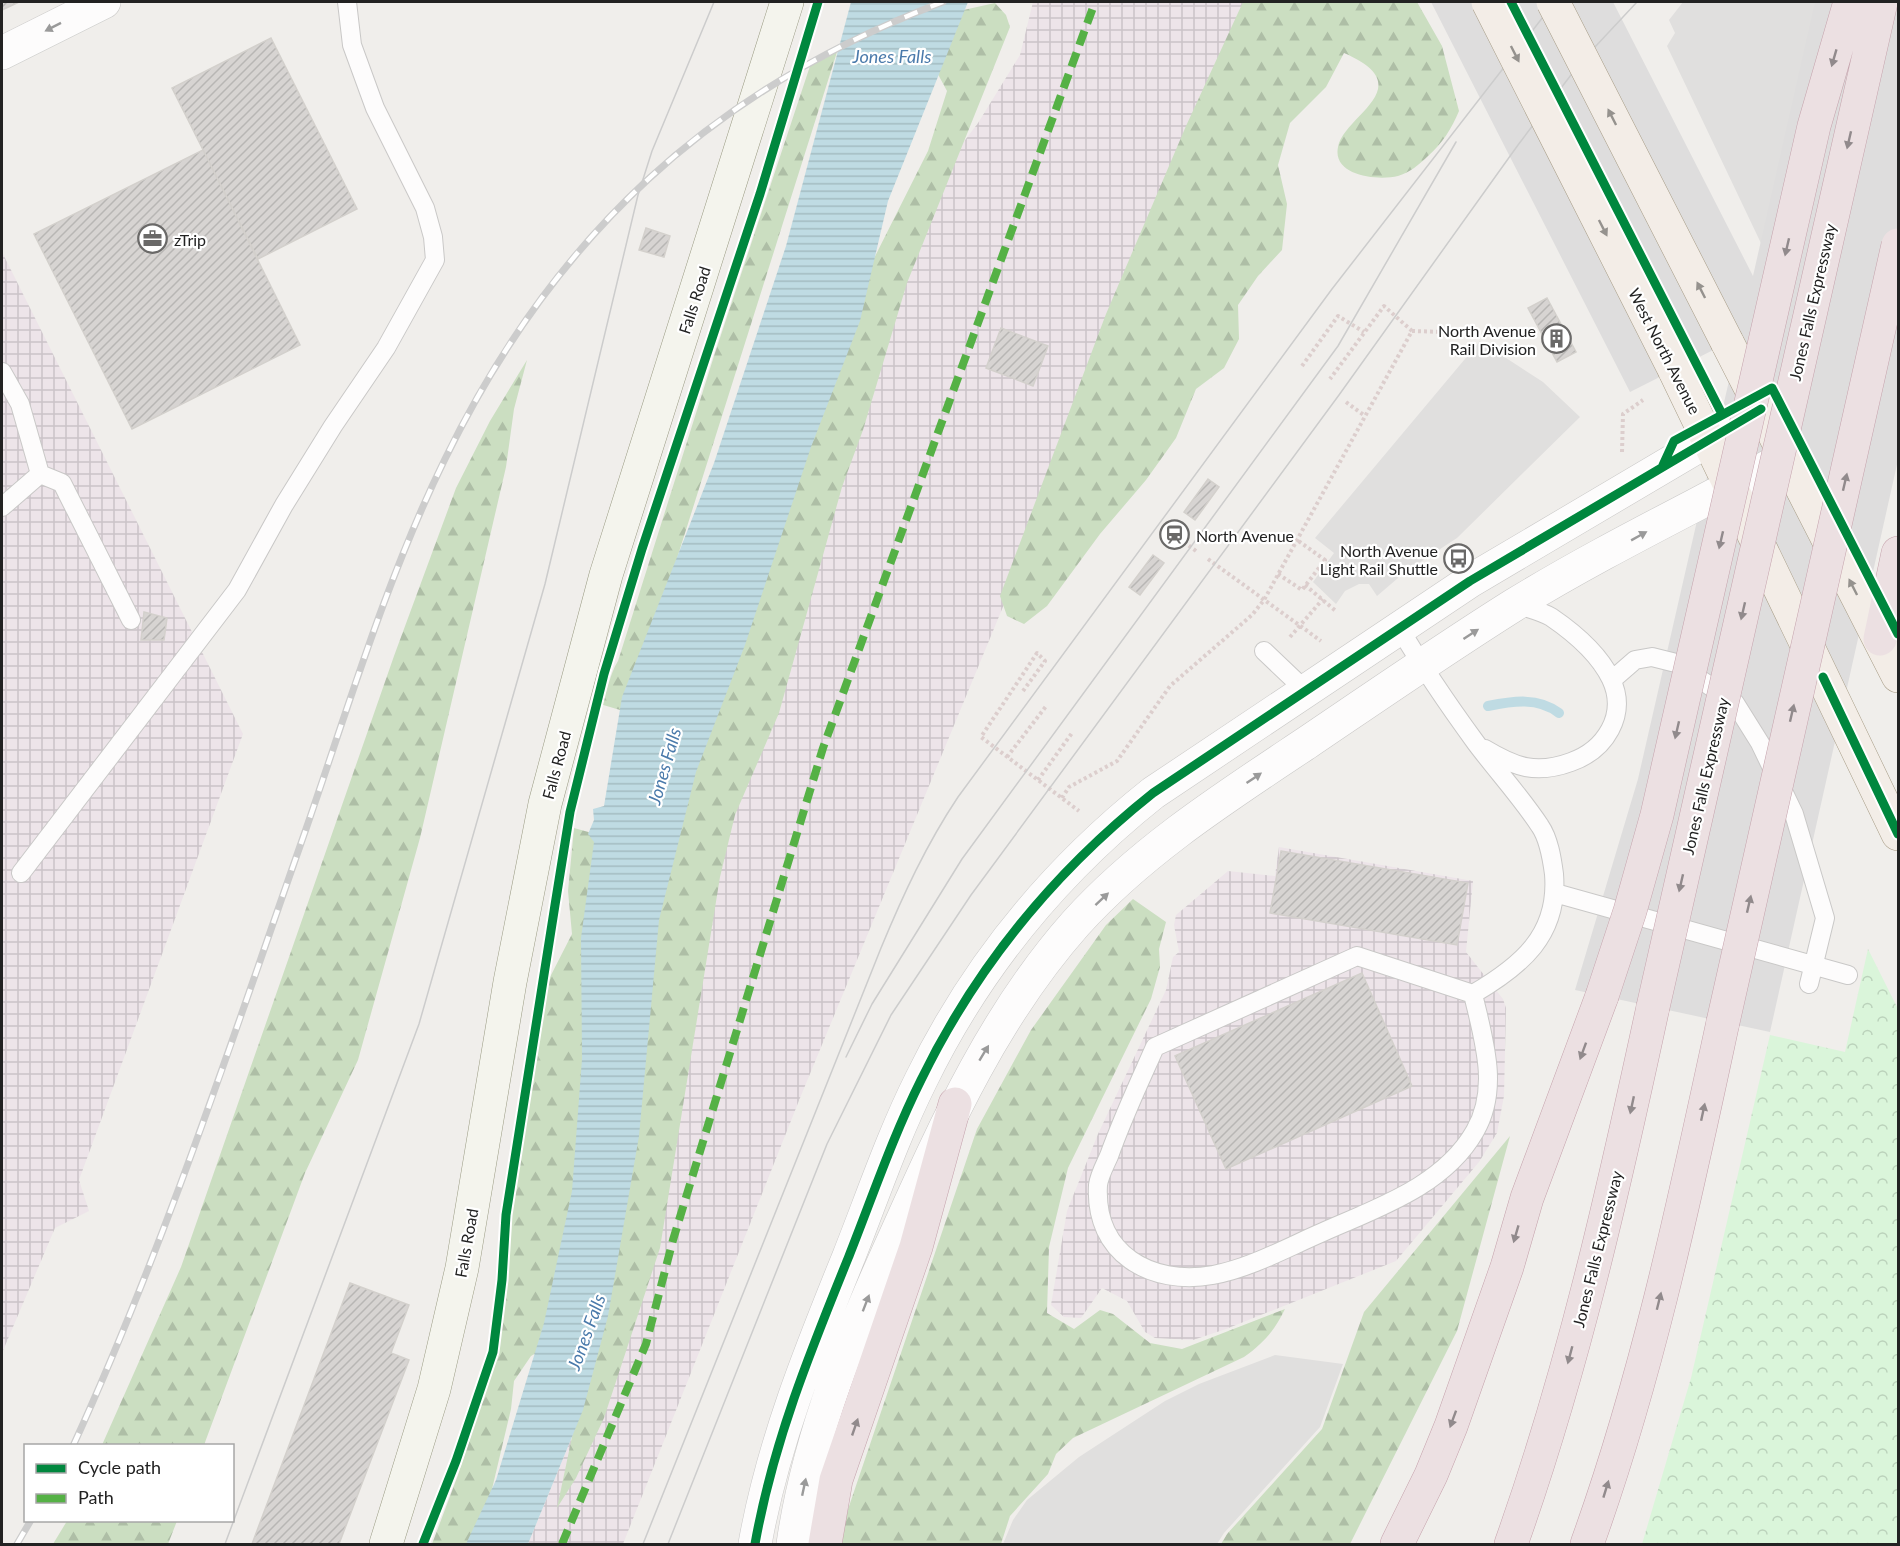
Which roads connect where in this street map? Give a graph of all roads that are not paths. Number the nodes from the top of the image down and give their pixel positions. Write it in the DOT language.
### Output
graph roads {
  1 [pos="104,2"];
  2 [pos="347,2"];
  3 [pos="787,2"];
  4 [pos="1488,2"];
  5 [pos="1553,2"];
  6 [pos="1850,2"];
  7 [pos="1881,2"];
  8 [pos="2,53"];
  9 [pos="1899,245"];
  10 [pos="2,372"];
  11 [pos="1761,409"];
  12 [pos="1708,439"];
  13 [pos="1786,457"];
  14 [pos="40,474"];
  15 [pos="1732,487"];
  16 [pos="2,507"];
  17 [pos="1899,553"];
  18 [pos="1516,604"];
  19 [pos="131,620"];
  20 [pos="1400,629"];
  21 [pos="1880,639"];
  22 [pos="1264,651"];
  23 [pos="1422,666"];
  24 [pos="1899,676"];
  25 [pos="1612,680"];
  26 [pos="1306,692"];
  27 [pos="1476,743"];
  28 [pos="1899,834"];
  29 [pos="21,873"];
  30 [pos="1555,893"];
  31 [pos="1814,966"];
  32 [pos="1848,975"];
  33 [pos="1809,984"];
  34 [pos="1473,994"];
  35 [pos="955,1104"];
  36 [pos="386,1545"];
  37 [pos="755,1545"];
  38 [pos="793,1545"];
  39 [pos="825,1545"];
  40 [pos="1397,1545"];
  41 [pos="1511,1545"];
  42 [pos="1587,1545"];
  1 -- 8 [label="street, one-way"];
  2 -- 29 [label="lane"];
  3 -- 36 [label="main road, Falls Road"];
  4 -- 12 [label="main road, West North Avenue, one-way, bridge"];
  11 -- 5 [label="main road, one-way, bridge"];
  6 -- 40 [label="highway, one-way, bridge"];
  7 -- 41 [label="highway, Jones Falls Expressway, one-way, bridge"];
  42 -- 9 [label="highway, one-way, bridge"];
  10 -- 14 [label="lane"];
  11 -- 12 [label="street"];
  11 -- 13 [label="main road"];
  12 -- 15 [label="main road, West North Avenue"];
  12 -- 20 [label="street"];
  13 -- 15 [label="street"];
  21 -- 13 [label="main road, one-way"];
  14 -- 16 [label="lane"];
  14 -- 19 [label="lane"];
  18 -- 15 [label="street, one-way"];
  15 -- 28 [label="main road, West North Avenue"];
  17 -- 21 [label="highway"];
  23 -- 18 [label="street, one-way"];
  18 -- 25 [label="lane"];
  20 -- 23 [label="lane"];
  20 -- 26 [label="street"];
  21 -- 24 [label="main road"];
  22 -- 26 [label="lane"];
  23 -- 27 [label="lane"];
  35 -- 23 [label="street, one-way"];
  25 -- 27 [label="lane"];
  25 -- 31 [label="lane"];
  26 -- 37 [label="street"];
  27 -- 30 [label="lane"];
  30 -- 31 [label="lane"];
  30 -- 34 [label="lane"];
  31 -- 32 [label="lane"];
  31 -- 33 [label="lane"];
  34 -- 34 [label="lane"];
  38 -- 35 [label="street, one-way"];
  39 -- 35 [label="highway, one-way"];
}
